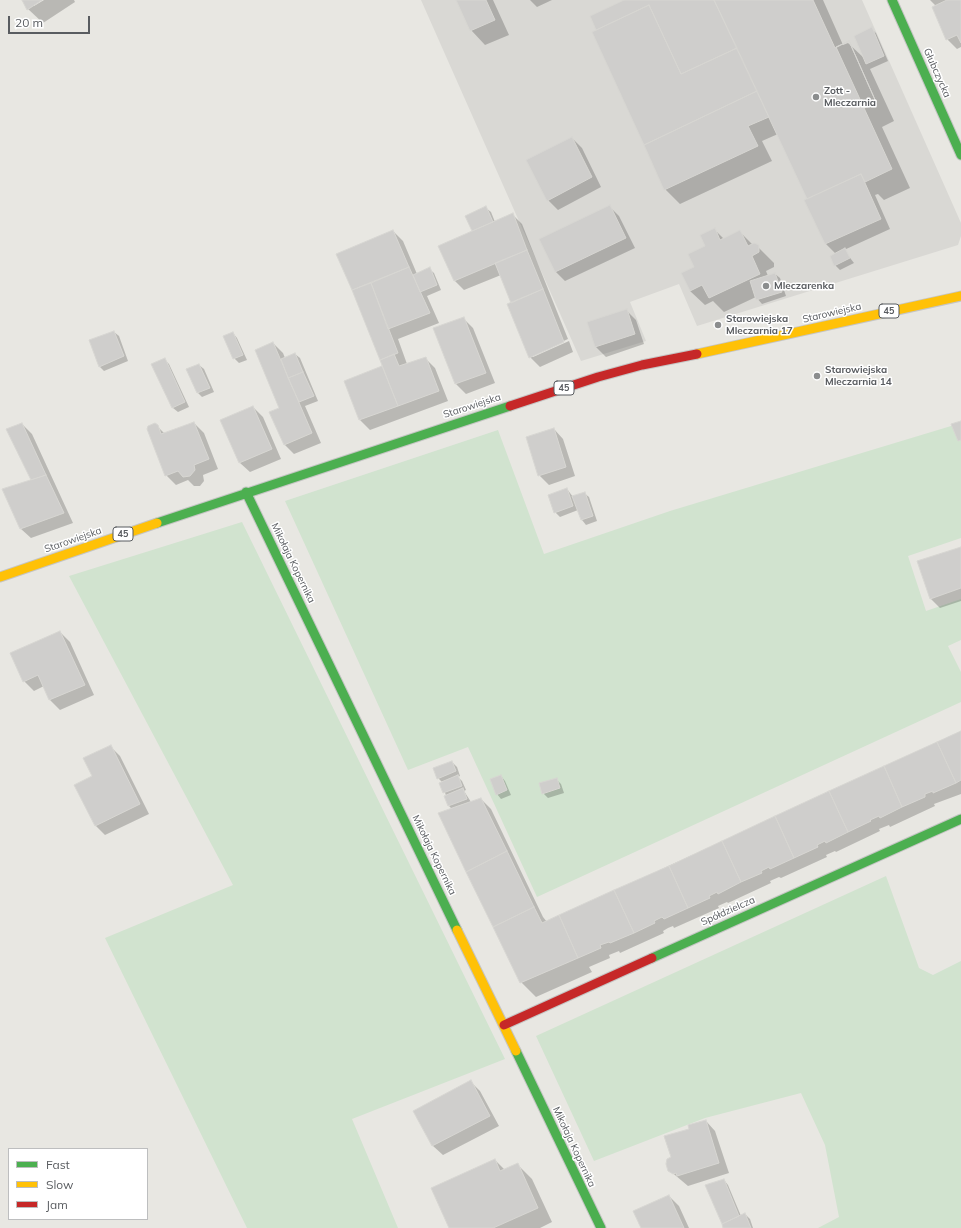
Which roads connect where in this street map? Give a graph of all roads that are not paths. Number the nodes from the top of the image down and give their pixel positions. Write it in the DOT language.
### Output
graph roads {
  1 [pos="892,0"];
  2 [pos="961,155"];
  3 [pos="961,296"];
  4 [pos="246,492"];
  5 [pos="0,577"];
  6 [pos="961,819"];
  7 [pos="504,1025"];
  8 [pos="601,1228"];
  1 -- 2 [label="street, Głubczycka"];
  3 -- 4 [label="street, Starowiejska / 45"];
  4 -- 5 [label="street, Starowiejska / 45"];
  4 -- 7 [label="street, Mikołaja Kopernika"];
  6 -- 7 [label="street, Spółdzielcza"];
  7 -- 8 [label="street, Mikołaja Kopernika"];
}
